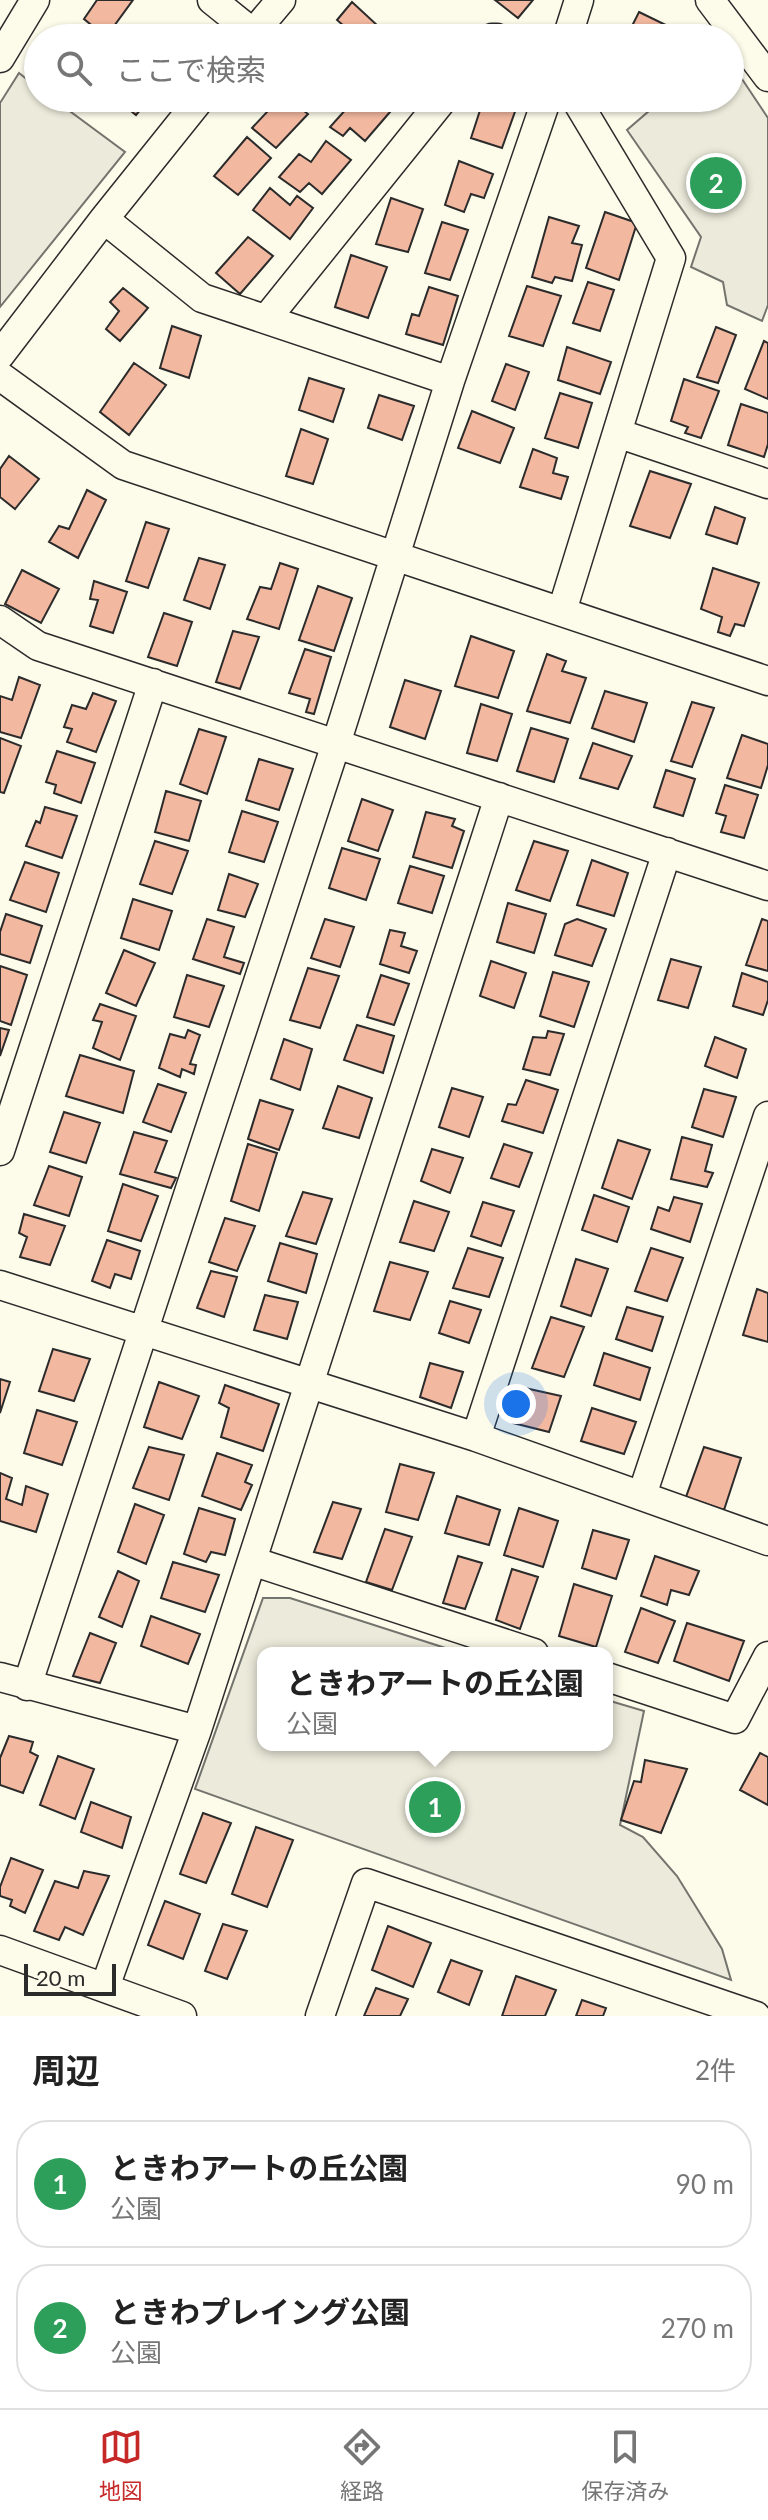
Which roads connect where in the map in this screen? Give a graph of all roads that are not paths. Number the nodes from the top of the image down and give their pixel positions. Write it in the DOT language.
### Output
graph roads {
  1 [pos="35,0"];
  2 [pos="212,0"];
  3 [pos="281,0"];
  4 [pos="579,0"];
  5 [pos="710,0"];
  6 [pos="239,24"];
  7 [pos="260,24"];
  8 [pos="571,24"];
  9 [pos="728,24"];
  10 [pos="744,45"];
  11 [pos="0,58"];
  12 [pos="768,77"];
  13 [pos="190,112"];
  14 [pos="433,112"];
  15 [pos="542,112"];
  16 [pos="583,112"];
  17 [pos="104,219"];
  18 [pos="267,318"];
  19 [pos="0,355"];
  20 [pos="0,376"];
  21 [pos="450,381"];
  22 [pos="617,433"];
  23 [pos="768,484"];
  24 [pos="394,556"];
  25 [pos="562,611"];
  26 [pos="0,620"];
  27 [pos="768,681"];
  28 [pos="153,683"];
  29 [pos="336,744"];
  30 [pos="499,797"];
  31 [pos="667,852"];
  32 [pos="768,886"];
  33 [pos="768,1116"];
  34 [pos="0,1151"];
  35 [pos="0,1285"];
  36 [pos="144,1332"];
  37 [pos="309,1383"];
  38 [pos="476,1437"];
  39 [pos="642,1495"];
  40 [pos="768,1541"];
  41 [pos="252,1561"];
  42 [pos="516,1647"];
  43 [pos="768,1656"];
  44 [pos="613,1679"];
  45 [pos="13,1681"];
  46 [pos="197,1730"];
  47 [pos="0,1950"];
  48 [pos="105,1987"];
  49 [pos="182,2016"];
  50 [pos="320,2016"];
  51 [pos="756,2016"];
  1 -- 11 [label="street"];
  2 -- 6 [label="street"];
  3 -- 7 [label="street"];
  4 -- 8 [label="street"];
  5 -- 9 [label="street"];
  10 -- 12 [label="street"];
  13 -- 17 [label="street"];
  14 -- 18 [label="street"];
  15 -- 21 [label="street"];
  16 -- 22 [label="street"];
  17 -- 18 [label="street"];
  17 -- 19 [label="street"];
  18 -- 21 [label="street"];
  20 -- 24 [label="street"];
  21 -- 24 [label="street"];
  22 -- 23 [label="street"];
  22 -- 25 [label="street"];
  24 -- 25 [label="street"];
  24 -- 29 [label="street"];
  25 -- 27 [label="street"];
  26 -- 28 [label="street"];
  28 -- 29 [label="street"];
  28 -- 34 [label="street"];
  29 -- 30 [label="street"];
  29 -- 36 [label="street"];
  30 -- 31 [label="street"];
  30 -- 37 [label="street"];
  31 -- 32 [label="street"];
  31 -- 38 [label="street"];
  33 -- 39 [label="street"];
  35 -- 36 [label="street"];
  36 -- 37 [label="street"];
  36 -- 45 [label="street"];
  37 -- 38 [label="street"];
  37 -- 41 [label="street"];
  38 -- 39 [label="street"];
  39 -- 40 [label="street"];
  41 -- 42 [label="street"];
  41 -- 46 [label="street"];
  43 -- 44 [label="street"];
  45 -- 46 [label="street"];
  46 -- 48 [label="street"];
  47 -- 48 [label="street"];
  48 -- 49 [label="street"];
  50 -- 51 [label="street"];
}
